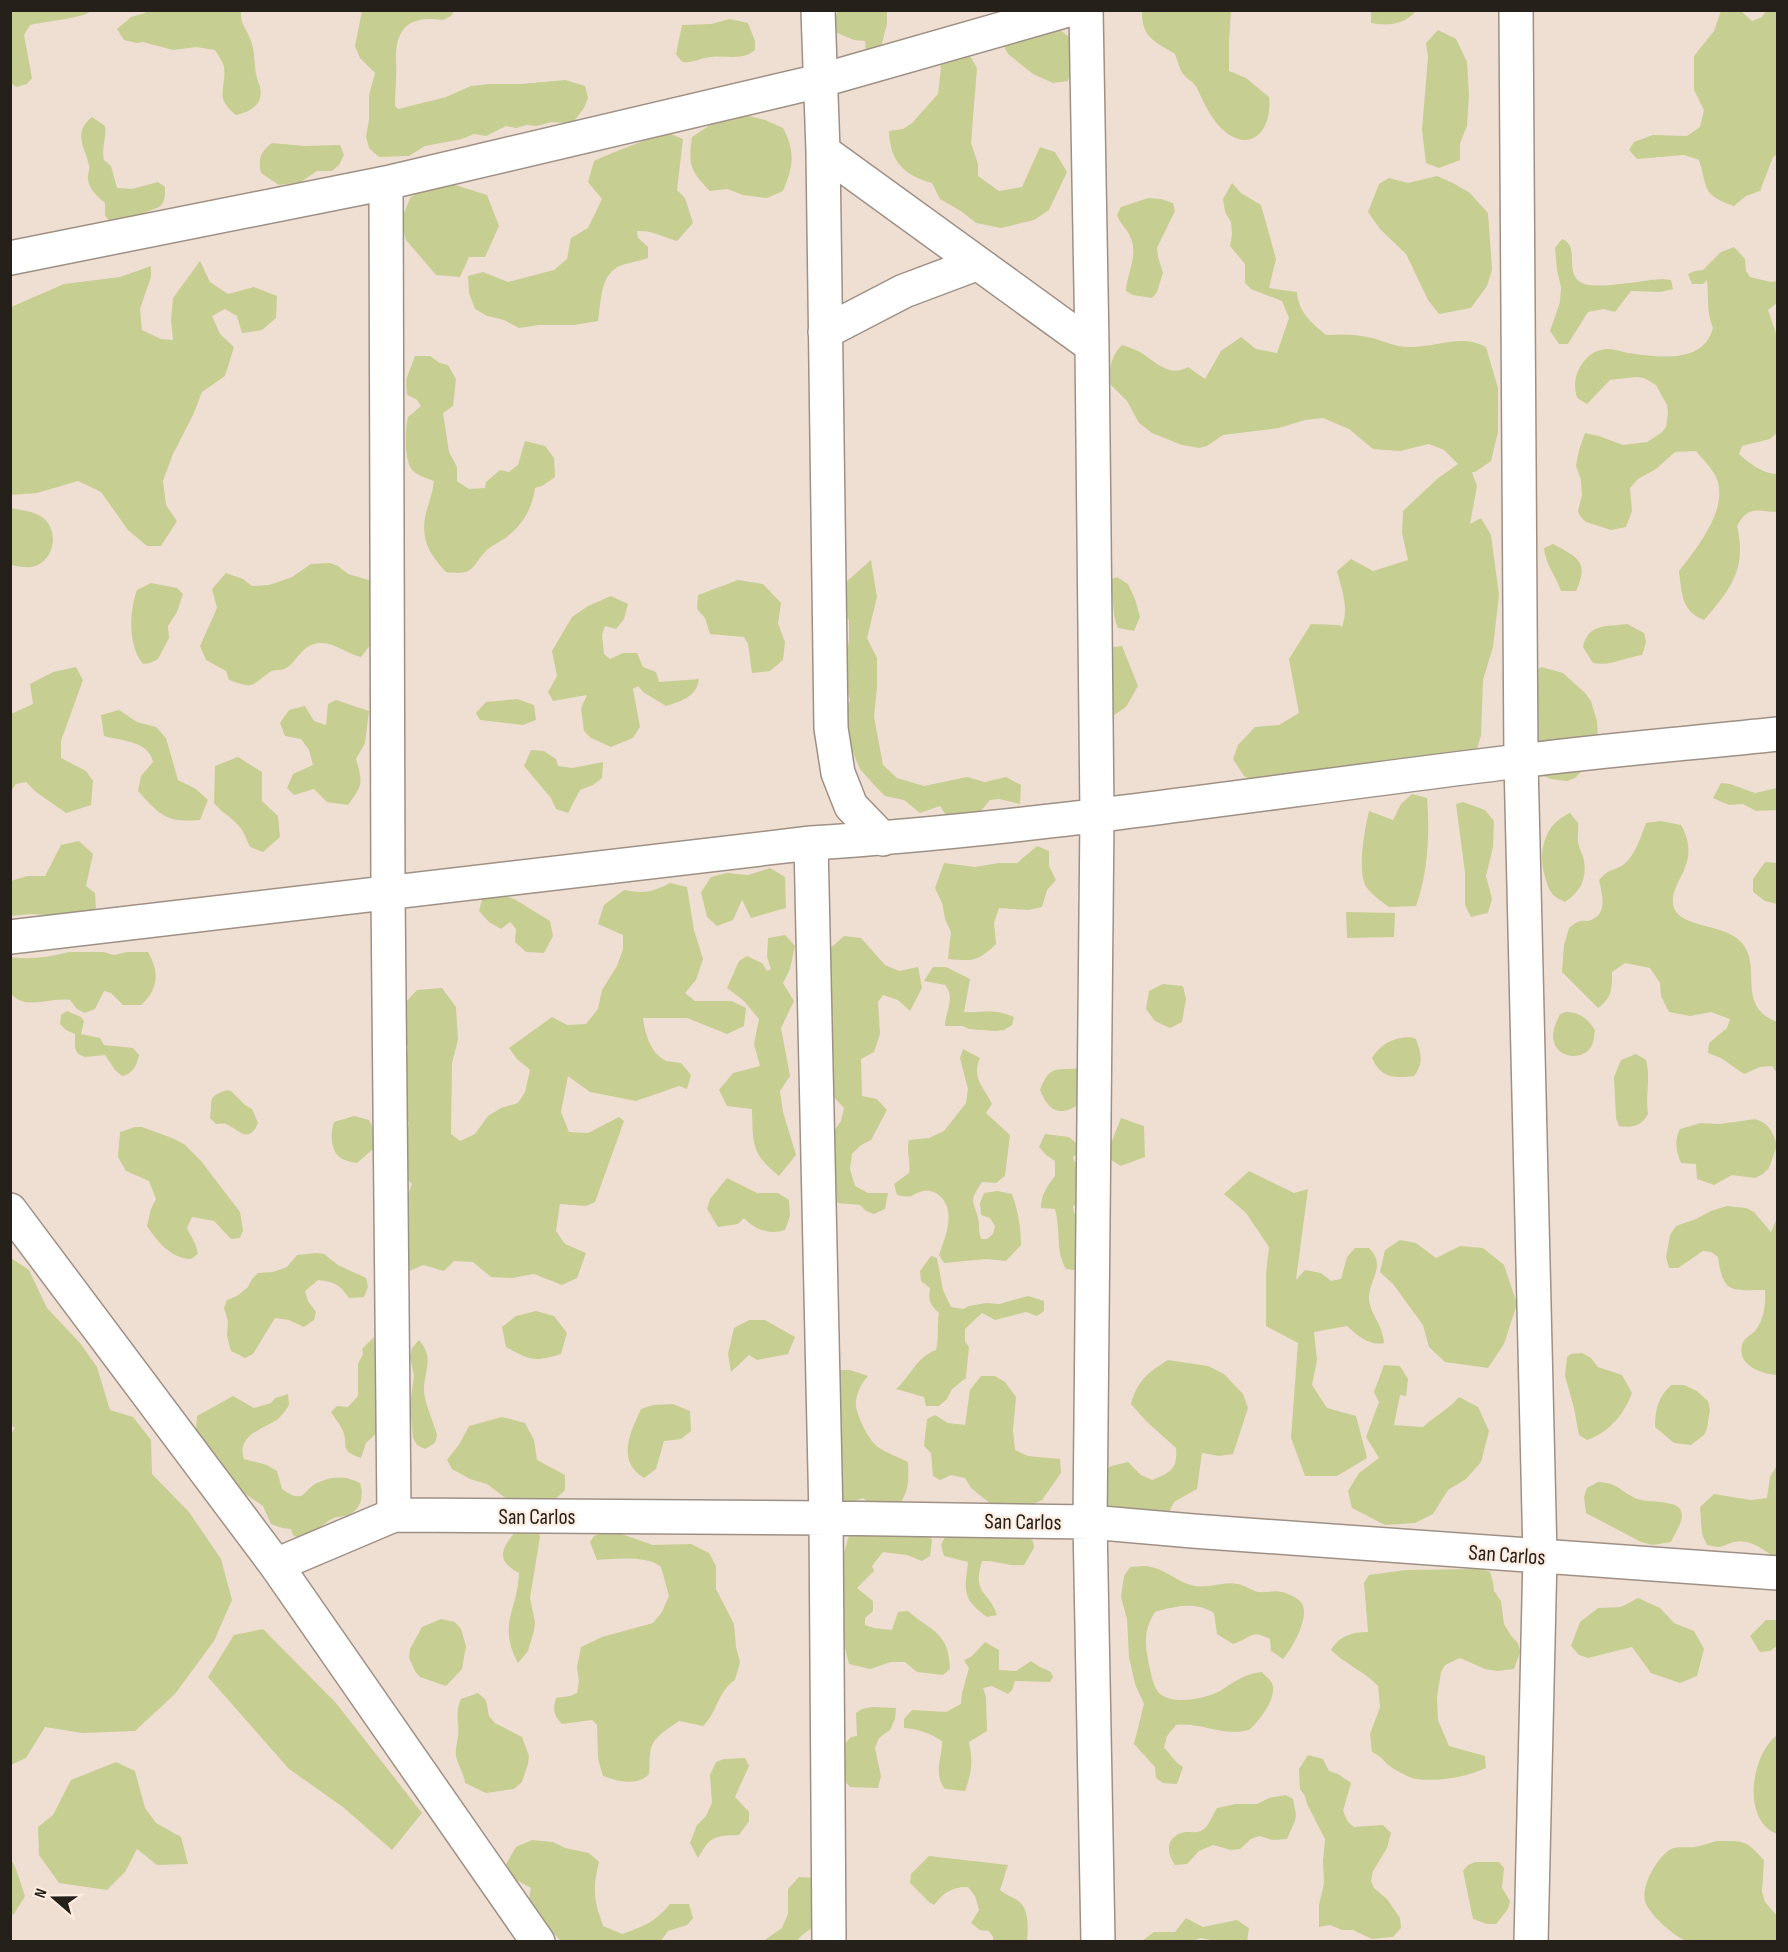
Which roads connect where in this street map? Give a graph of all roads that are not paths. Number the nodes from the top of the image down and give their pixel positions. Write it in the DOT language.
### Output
graph roads {
  1 [pos="818,10"];
  2 [pos="1086,10"];
  3 [pos="1516,10"];
  4 [pos="1054,13"];
  5 [pos="819,81"];
  6 [pos="823,151"];
  7 [pos="386,183"];
  8 [pos="10,258"];
  9 [pos="976,264"];
  10 [pos="825,332"];
  11 [pos="1092,346"];
  12 [pos="1778,734"];
  13 [pos="1521,760"];
  14 [pos="1097,816"];
  15 [pos="883,839"];
  16 [pos="811,843"];
  17 [pos="388,894"];
  18 [pos="10,937"];
  19 [pos="10,1210"];
  20 [pos="394,1515"];
  21 [pos="826,1518"];
  22 [pos="1090,1522"];
  23 [pos="1540,1556"];
  24 [pos="276,1565"];
  25 [pos="1778,1573"];
  26 [pos="538,1941"];
  27 [pos="829,1941"];
  28 [pos="1098,1941"];
  29 [pos="1531,1941"];
  1 -- 5 [label="street"];
  2 -- 11 [label="street"];
  3 -- 13 [label="street"];
  4 -- 5 [label="street"];
  5 -- 6 [label="street"];
  5 -- 7 [label="street"];
  6 -- 9 [label="street"];
  6 -- 10 [label="street"];
  7 -- 8 [label="street"];
  7 -- 17 [label="street"];
  9 -- 10 [label="street"];
  9 -- 11 [label="street"];
  10 -- 15 [label="street"];
  11 -- 14 [label="street"];
  12 -- 13 [label="street"];
  13 -- 14 [label="street"];
  13 -- 23 [label="street"];
  14 -- 15 [label="street"];
  14 -- 22 [label="street"];
  15 -- 16 [label="street"];
  16 -- 17 [label="street"];
  16 -- 21 [label="street"];
  17 -- 18 [label="street"];
  17 -- 20 [label="street"];
  19 -- 24 [label="street"];
  20 -- 21 [label="street, San Carlos"];
  20 -- 24 [label="street, San Carlos"];
  21 -- 22 [label="street, San Carlos"];
  21 -- 27 [label="street"];
  22 -- 23 [label="street, San Carlos"];
  22 -- 28 [label="street"];
  23 -- 25 [label="street, San Carlos"];
  23 -- 29 [label="street"];
  24 -- 26 [label="street"];
}
